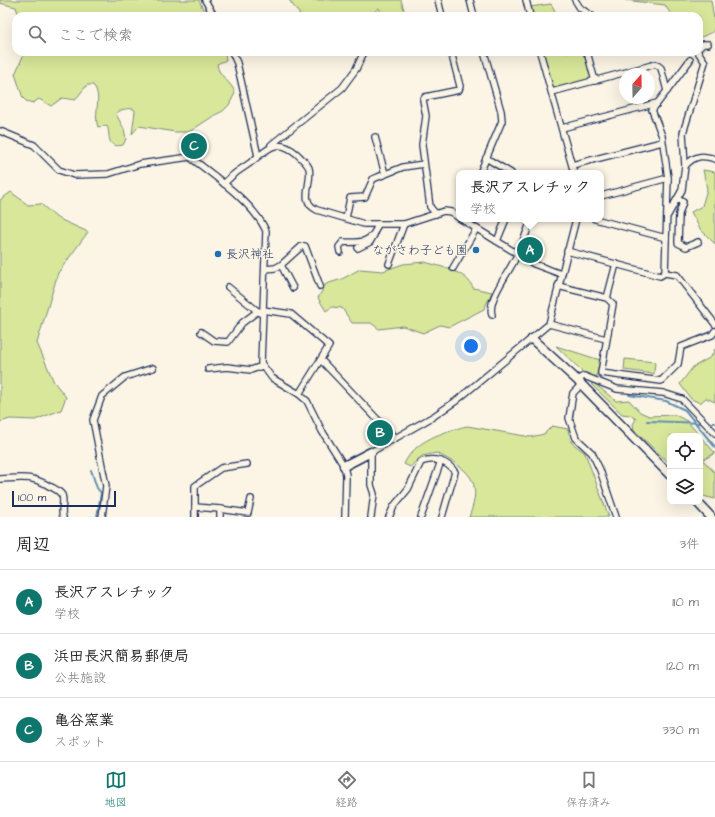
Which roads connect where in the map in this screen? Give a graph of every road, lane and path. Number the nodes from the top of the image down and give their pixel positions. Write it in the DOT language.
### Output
graph roads {
  1 [pos="205,0"];
  2 [pos="438,0"];
  3 [pos="470,0"];
  4 [pos="526,0"];
  5 [pos="575,0"];
  6 [pos="212,12"];
  7 [pos="441,12"];
  8 [pos="473,12"];
  9 [pos="529,12"];
  10 [pos="586,12"];
  11 [pos="708,44"];
  12 [pos="703,46"];
  13 [pos="234,56"];
  14 [pos="362,56"];
  15 [pos="452,56"];
  16 [pos="485,56"];
  17 [pos="541,56"];
  18 [pos="587,56"];
  19 [pos="701,56"];
  20 [pos="690,60"];
  21 [pos="595,81"];
  22 [pos="667,91"];
  23 [pos="552,92"];
  24 [pos="657,103"];
  25 [pos="562,128"];
  26 [pos="0,130"];
  27 [pos="375,137"];
  28 [pos="662,142"];
  29 [pos="269,146"];
  30 [pos="258,156"];
  31 [pos="486,158"];
  32 [pos="715,159"];
  33 [pos="424,164"];
  34 [pos="572,166"];
  35 [pos="685,166"];
  36 [pos="481,170"];
  37 [pos="506,170"];
  38 [pos="573,170"];
  39 [pos="385,174"];
  40 [pos="668,178"];
  41 [pos="224,184"];
  42 [pos="604,195"];
  43 [pos="678,199"];
  44 [pos="436,214"];
  45 [pos="668,215"];
  46 [pos="456,216"];
  47 [pos="346,218"];
  48 [pos="604,221"];
  49 [pos="466,222"];
  50 [pos="505,222"];
  51 [pos="531,222"];
  52 [pos="575,222"];
  53 [pos="378,224"];
  54 [pos="404,224"];
  55 [pos="476,229"];
  56 [pos="375,233"];
  57 [pos="666,238"];
  58 [pos="497,241"];
  59 [pos="698,242"];
  60 [pos="358,248"];
  61 [pos="567,251"];
  62 [pos="340,252"];
  63 [pos="517,254"];
  64 [pos="281,264"];
  65 [pos="389,264"];
  66 [pos="616,264"];
  67 [pos="453,268"];
  68 [pos="265,269"];
  69 [pos="665,273"];
  70 [pos="561,274"];
  71 [pos="320,286"];
  72 [pos="558,286"];
  73 [pos="228,287"];
  74 [pos="293,288"];
  75 [pos="607,298"];
  76 [pos="261,312"];
  77 [pos="492,315"];
  78 [pos="549,324"];
  79 [pos="715,324"];
  80 [pos="715,330"];
  81 [pos="201,332"];
  82 [pos="532,339"];
  83 [pos="606,339"];
  84 [pos="321,360"];
  85 [pos="262,366"];
  86 [pos="153,368"];
  87 [pos="208,369"];
  88 [pos="579,383"];
  89 [pos="299,394"];
  90 [pos="715,434"];
  91 [pos="395,438"];
  92 [pos="371,452"];
  93 [pos="441,461"];
  94 [pos="247,464"];
  95 [pos="344,466"];
  96 [pos="667,472"];
  97 [pos="0,478"];
  98 [pos="251,499"];
  99 [pos="700,505"];
  100 [pos="196,507"];
  101 [pos="220,509"];
  102 [pos="63,517"];
  103 [pos="102,517"];
  104 [pos="195,517"];
  105 [pos="220,517"];
  106 [pos="345,517"];
  107 [pos="372,517"];
  108 [pos="389,517"];
  109 [pos="422,517"];
  110 [pos="442,517"];
  111 [pos="616,517"];
  112 [pos="711,517"];
  1 -- 6 [label="street"];
  2 -- 7 [label="street"];
  3 -- 8 [label="street"];
  4 -- 9 [label="street"];
  5 -- 10 [label="street"];
  11 -- 12 [label="street"];
  13 -- 30 [label="street"];
  14 -- 29 [label="street"];
  15 -- 33 [label="street"];
  16 -- 31 [label="street"];
  17 -- 23 [label="street"];
  18 -- 21 [label="street"];
  19 -- 35 [label="street"];
  20 -- 22 [label="street"];
  21 -- 22 [label="street"];
  21 -- 23 [label="street"];
  22 -- 24 [label="street"];
  23 -- 25 [label="street"];
  24 -- 25 [label="street"];
  24 -- 28 [label="street"];
  25 -- 34 [label="street"];
  26 -- 41 [label="street"];
  27 -- 39 [label="street"];
  28 -- 34 [label="street"];
  28 -- 40 [label="street"];
  29 -- 30 [label="street"];
  29 -- 47 [label="street"];
  30 -- 41 [label="street"];
  31 -- 36 [label="street"];
  31 -- 37 [label="street"];
  32 -- 35 [label="street"];
  33 -- 39 [label="street"];
  33 -- 44 [label="street"];
  34 -- 38 [label="street"];
  35 -- 43 [label="street"];
  39 -- 47 [label="street"];
  40 -- 42 [label="street"];
  40 -- 45 [label="street"];
  41 -- 68 [label="street"];
  43 -- 45 [label="street"];
  43 -- 59 [label="street"];
  44 -- 46 [label="street"];
  44 -- 54 [label="street"];
  45 -- 57 [label="street"];
  47 -- 53 [label="street"];
  48 -- 57 [label="street"];
  49 -- 55 [label="street"];
  50 -- 58 [label="street"];
  51 -- 63 [label="street"];
  52 -- 61 [label="street"];
  53 -- 54 [label="street"];
  53 -- 56 [label="street"];
  54 -- 65 [label="street"];
  55 -- 58 [label="street"];
  55 -- 67 [label="street"];
  56 -- 60 [label="street"];
  56 -- 62 [label="street"];
  57 -- 69 [label="street"];
  58 -- 63 [label="street"];
  61 -- 66 [label="street"];
  61 -- 70 [label="street"];
  63 -- 70 [label="street"];
  63 -- 77 [label="street"];
  64 -- 68 [label="street"];
  64 -- 71 [label="street"];
  64 -- 74 [label="street"];
  66 -- 69 [label="street"];
  66 -- 75 [label="street"];
  68 -- 76 [label="street"];
  69 -- 79 [label="street"];
  70 -- 72 [label="street"];
  72 -- 75 [label="street"];
  72 -- 78 [label="street"];
  73 -- 76 [label="street"];
  75 -- 83 [label="street"];
  76 -- 81 [label="street"];
  76 -- 84 [label="street"];
  76 -- 85 [label="street"];
  78 -- 82 [label="street"];
  78 -- 83 [label="street"];
  80 -- 83 [label="street"];
  82 -- 88 [label="street"];
  82 -- 91 [label="street"];
  84 -- 89 [label="street"];
  84 -- 91 [label="street"];
  85 -- 87 [label="street"];
  85 -- 89 [label="street"];
  86 -- 103 [label="street"];
  88 -- 90 [label="street"];
  88 -- 96 [label="street"];
  88 -- 111 [label="street"];
  89 -- 95 [label="street"];
  91 -- 92 [label="street"];
  92 -- 95 [label="street"];
  92 -- 107 [label="street"];
  93 -- 108 [label="street"];
  93 -- 109 [label="street"];
  93 -- 110 [label="street"];
  94 -- 100 [label="street"];
  95 -- 106 [label="street"];
  97 -- 102 [label="street"];
  98 -- 101 [label="street"];
  99 -- 112 [label="street"];
  100 -- 101 [label="street"];
  100 -- 104 [label="street"];
  101 -- 105 [label="street"];
}
